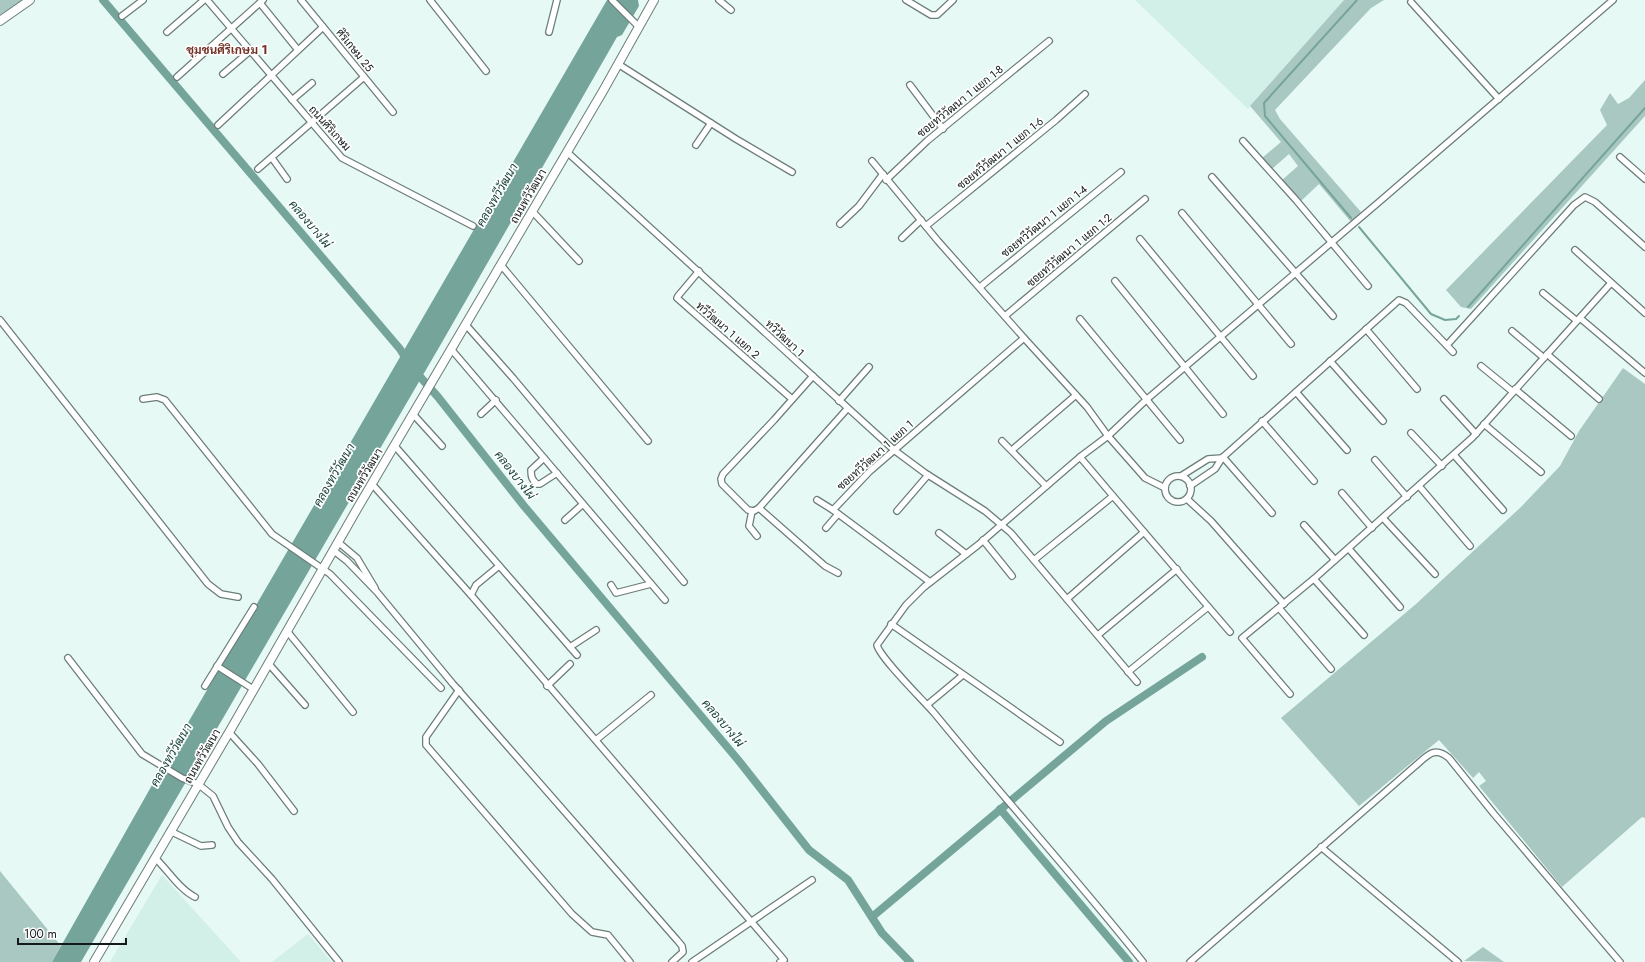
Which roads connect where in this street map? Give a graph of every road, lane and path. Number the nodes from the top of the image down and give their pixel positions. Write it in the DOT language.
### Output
graph roads {
  1 [pos="30,0"];
  2 [pos="143,0"];
  3 [pos="206,0"];
  4 [pos="301,0"];
  5 [pos="430,0"];
  6 [pos="557,0"];
  7 [pos="612,0"];
  8 [pos="654,0"];
  9 [pos="719,0"];
  10 [pos="906,0"];
  11 [pos="953,0"];
  12 [pos="1613,0"];
  13 [pos="261,1"];
  14 [pos="1411,2"];
  15 [pos="731,10"];
  16 [pos="122,16"];
  17 [pos="0,21"];
  18 [pos="323,27"];
  19 [pos="639,27"];
  20 [pos="231,28"];
  21 [pos="167,32"];
  22 [pos="549,32"];
  23 [pos="1049,41"];
  24 [pos="298,50"];
  25 [pos="250,51"];
  26 [pos="618,64"];
  27 [pos="486,71"];
  28 [pos="223,74"];
  29 [pos="271,75"];
  30 [pos="177,77"];
  31 [pos="364,77"];
  32 [pos="312,82"];
  33 [pos="910,85"];
  34 [pos="1085,94"];
  35 [pos="1499,99"];
  36 [pos="292,100"];
  37 [pos="392,112"];
  38 [pos="711,123"];
  39 [pos="312,124"];
  40 [pos="218,125"];
  41 [pos="943,129"];
  42 [pos="1243,141"];
  43 [pos="696,145"];
  44 [pos="567,152"];
  45 [pos="1620,157"];
  46 [pos="272,158"];
  47 [pos="872,161"];
  48 [pos="258,169"];
  49 [pos="792,172"];
  50 [pos="1121,172"];
  51 [pos="883,174"];
  52 [pos="1212,177"];
  53 [pos="287,179"];
  54 [pos="1645,179"];
  55 [pos="886,180"];
  56 [pos="1145,199"];
  57 [pos="532,211"];
  58 [pos="1182,213"];
  59 [pos="921,220"];
  60 [pos="840,224"];
  61 [pos="472,226"];
  62 [pos="926,226"];
  63 [pos="902,238"];
  64 [pos="1140,239"];
  65 [pos="1332,243"];
  66 [pos="1645,247"];
  67 [pos="1575,250"];
  68 [pos="578,261"];
  69 [pos="501,265"];
  70 [pos="699,272"];
  71 [pos="1295,274"];
  72 [pos="1115,281"];
  73 [pos="1611,282"];
  74 [pos="1368,286"];
  75 [pos="980,288"];
  76 [pos="1543,294"];
  77 [pos="1259,305"];
  78 [pos="1645,313"];
  79 [pos="1005,316"];
  80 [pos="1332,316"];
  81 [pos="1080,318"];
  82 [pos="1578,319"];
  83 [pos="0,320"];
  84 [pos="466,325"];
  85 [pos="1366,329"];
  86 [pos="1512,331"];
  87 [pos="1221,336"];
  88 [pos="1024,338"];
  89 [pos="1291,344"];
  90 [pos="1447,345"];
  91 [pos="451,350"];
  92 [pos="1453,352"];
  93 [pos="1545,356"];
  94 [pos="1330,361"];
  95 [pos="1481,366"];
  96 [pos="869,367"];
  97 [pos="1185,367"];
  98 [pos="1645,373"];
  99 [pos="812,376"];
  100 [pos="1254,376"];
  101 [pos="1417,389"];
  102 [pos="1514,391"];
  103 [pos="1296,392"];
  104 [pos="1076,395"];
  105 [pos="143,399"];
  106 [pos="792,399"];
  107 [pos="1444,399"];
  108 [pos="1599,399"];
  109 [pos="496,400"];
  110 [pos="1146,400"];
  111 [pos="839,401"];
  112 [pos="847,409"];
  113 [pos="413,414"];
  114 [pos="481,414"];
  115 [pos="1223,414"];
  116 [pos="1262,421"];
  117 [pos="1383,421"];
  118 [pos="1484,424"];
  119 [pos="1410,433"];
  120 [pos="1476,434"];
  121 [pos="1108,436"];
  122 [pos="1571,436"];
  123 [pos="1180,440"];
  124 [pos="648,441"];
  125 [pos="1002,441"];
  126 [pos="394,445"];
  127 [pos="442,446"];
  128 [pos="894,450"];
  129 [pos="1012,450"];
  130 [pos="1346,450"];
  131 [pos="1454,455"];
  132 [pos="1080,457"];
  133 [pos="544,458"];
  134 [pos="1222,458"];
  135 [pos="1375,460"];
  136 [pos="1442,466"];
  137 [pos="1542,472"];
  138 [pos="557,473"];
  139 [pos="928,475"];
  140 [pos="1181,476"];
  141 [pos="1314,481"];
  142 [pos="372,484"];
  143 [pos="1046,486"];
  144 [pos="1190,486"];
  145 [pos="1419,486"];
  146 [pos="1164,488"];
  147 [pos="1342,493"];
  148 [pos="1113,496"];
  149 [pos="1407,497"];
  150 [pos="1187,499"];
  151 [pos="817,500"];
  152 [pos="584,504"];
  153 [pos="759,508"];
  154 [pos="1503,510"];
  155 [pos="752,511"];
  156 [pos="897,511"];
  157 [pos="835,512"];
  158 [pos="1272,513"];
  159 [pos="1384,518"];
  160 [pos="565,520"];
  161 [pos="1001,525"];
  162 [pos="1304,525"];
  163 [pos="826,528"];
  164 [pos="1372,528"];
  165 [pos="1144,532"];
  166 [pos="939,533"];
  167 [pos="757,536"];
  168 [pos="983,540"];
  169 [pos="338,542"];
  170 [pos="1470,546"];
  171 [pos="1348,549"];
  172 [pos="333,550"];
  173 [pos="966,554"];
  174 [pos="1034,560"];
  175 [pos="1336,560"];
  176 [pos="499,566"];
  177 [pos="323,568"];
  178 [pos="1177,569"];
  179 [pos="838,573"];
  180 [pos="1435,574"];
  181 [pos="1012,576"];
  182 [pos="1314,579"];
  183 [pos="684,582"];
  184 [pos="930,582"];
  185 [pos="651,584"];
  186 [pos="611,585"];
  187 [pos="377,592"];
  188 [pos="471,595"];
  189 [pos="238,597"];
  190 [pos="1066,599"];
  191 [pos="665,600"];
  192 [pos="1284,604"];
  193 [pos="254,607"];
  194 [pos="1208,607"];
  195 [pos="1400,607"];
  196 [pos="1278,608"];
  197 [pos="891,624"];
  198 [pos="596,630"];
  199 [pos="287,631"];
  200 [pos="1230,632"];
  201 [pos="1098,635"];
  202 [pos="1364,635"];
  203 [pos="570,647"];
  204 [pos="577,656"];
  205 [pos="68,658"];
  206 [pos="268,663"];
  207 [pos="570,664"];
  208 [pos="218,666"];
  209 [pos="1331,669"];
  210 [pos="1128,672"];
  211 [pos="963,675"];
  212 [pos="1137,682"];
  213 [pos="205,686"];
  214 [pos="547,686"];
  215 [pos="441,688"];
  216 [pos="253,689"];
  217 [pos="458,690"];
  218 [pos="1290,694"];
  219 [pos="651,695"];
  220 [pos="927,704"];
  221 [pos="305,705"];
  222 [pos="353,712"];
  223 [pos="229,732"];
  224 [pos="596,740"];
  225 [pos="1060,742"];
  226 [pos="198,784"];
  227 [pos="294,811"];
  228 [pos="170,831"];
  229 [pos="212,845"];
  230 [pos="1321,847"];
  231 [pos="155,858"];
  232 [pos="812,880"];
  233 [pos="195,897"];
  234 [pos="752,923"];
  235 [pos="783,961"];
  236 [pos="94,962"];
  237 [pos="340,962"];
  238 [pos="630,962"];
  239 [pos="672,962"];
  240 [pos="692,962"];
  241 [pos="1143,962"];
  242 [pos="1190,962"];
  243 [pos="1458,962"];
  244 [pos="1620,962"];
  1 -- 17 [label="main road"];
  2 -- 16 [label="street"];
  3 -- 20 [label="street, ถนนศิริเกษม"];
  3 -- 21 [label="street"];
  4 -- 18 [label="street, ศิริเกษม 25"];
  5 -- 27 [label="street"];
  6 -- 22 [label="street"];
  7 -- 19 [label="street"];
  8 -- 19 [label="main road, ถนนทวีวัฒนา"];
  9 -- 15 [label="street"];
  10 -- 11 [label="street"];
  12 -- 35 [label="street"];
  13 -- 20 [label="street"];
  13 -- 24 [label="street"];
  14 -- 35 [label="street"];
  18 -- 24 [label="street"];
  18 -- 31 [label="street, ศิริเกษม 25"];
  19 -- 26 [label="main road, ถนนทวีวัฒนา"];
  20 -- 25 [label="street, ถนนศิริเกษม"];
  20 -- 30 [label="street"];
  23 -- 41 [label="street, ซอยทวีวัฒนา 1 แยก 1-8"];
  24 -- 29 [label="street"];
  25 -- 28 [label="street"];
  25 -- 29 [label="street, ถนนศิริเกษม"];
  26 -- 38 [label="street"];
  26 -- 44 [label="main road, ถนนทวีวัฒนา"];
  29 -- 36 [label="street, ถนนศิริเกษม"];
  29 -- 40 [label="street"];
  31 -- 37 [label="street, ศิริเกษม 25"];
  31 -- 39 [label="street"];
  32 -- 36 [label="street"];
  33 -- 41 [label="street"];
  34 -- 62 [label="street, ซอยทวีวัฒนา 1 แยก 1-6"];
  35 -- 65 [label="street"];
  36 -- 39 [label="street, ถนนศิริเกษม"];
  38 -- 43 [label="street"];
  38 -- 49 [label="street"];
  39 -- 46 [label="street"];
  39 -- 61 [label="street, ถนนศิริเกษม"];
  41 -- 55 [label="street, ซอยทวีวัฒนา 1 แยก 1-8"];
  42 -- 65 [label="street"];
  44 -- 57 [label="main road, ถนนทวีวัฒนา"];
  44 -- 70 [label="street, ทวีวัฒนา 1"];
  45 -- 54 [label="street"];
  46 -- 48 [label="street"];
  46 -- 53 [label="street"];
  47 -- 51 [label="street"];
  50 -- 75 [label="street, ซอยทวีวัฒนา 1 แยก 1-4"];
  51 -- 55 [label="street"];
  51 -- 60 [label="street"];
  52 -- 71 [label="street"];
  55 -- 59 [label="street"];
  56 -- 79 [label="street, ซอยทวีวัฒนา 1 แยก 1-2"];
  57 -- 68 [label="street"];
  57 -- 69 [label="main road, ถนนทวีวัฒนา"];
  58 -- 77 [label="street"];
  59 -- 62 [label="street"];
  59 -- 63 [label="street"];
  62 -- 75 [label="street"];
  64 -- 87 [label="street"];
  65 -- 71 [label="street"];
  65 -- 74 [label="street"];
  66 -- 90 [label="street"];
  67 -- 73 [label="street"];
  69 -- 84 [label="main road, ถนนทวีวัฒนา"];
  69 -- 124 [label="street"];
  70 -- 99 [label="street, ทวีวัฒนา 1"];
  70 -- 106 [label="street, ทวีวัฒนา 1 แยก 2"];
  71 -- 77 [label="street"];
  71 -- 80 [label="street"];
  72 -- 97 [label="street"];
  73 -- 78 [label="street"];
  73 -- 82 [label="street"];
  75 -- 79 [label="street"];
  76 -- 82 [label="street"];
  77 -- 87 [label="street"];
  77 -- 89 [label="street"];
  79 -- 88 [label="street"];
  81 -- 110 [label="street"];
  82 -- 93 [label="street"];
  82 -- 98 [label="street"];
  83 -- 189 [label="street"];
  84 -- 91 [label="main road, ถนนทวีวัฒนา"];
  84 -- 183 [label="street"];
  85 -- 90 [label="street"];
  85 -- 94 [label="street"];
  85 -- 101 [label="street"];
  86 -- 93 [label="street"];
  87 -- 97 [label="street"];
  87 -- 100 [label="street"];
  88 -- 104 [label="street"];
  88 -- 128 [label="street, ซอยทวีวัฒนา 1 แยก 1"];
  90 -- 92 [label="street"];
  91 -- 109 [label="street"];
  91 -- 113 [label="main road, ถนนทวีวัฒนา"];
  93 -- 102 [label="street"];
  93 -- 108 [label="street"];
  94 -- 103 [label="street"];
  94 -- 117 [label="street"];
  95 -- 102 [label="street"];
  96 -- 111 [label="street"];
  97 -- 110 [label="street"];
  97 -- 115 [label="street"];
  99 -- 106 [label="street"];
  99 -- 111 [label="street, ทวีวัฒนา 1"];
  102 -- 118 [label="street"];
  102 -- 122 [label="street"];
  103 -- 116 [label="street"];
  103 -- 130 [label="street"];
  104 -- 121 [label="street"];
  104 -- 129 [label="street"];
  105 -- 177 [label="street"];
  106 -- 155 [label="street"];
  107 -- 120 [label="street"];
  109 -- 114 [label="street"];
  109 -- 133 [label="street"];
  110 -- 121 [label="street"];
  110 -- 123 [label="street"];
  111 -- 112 [label="street, ทวีวัฒนา 1"];
  112 -- 128 [label="street, ทวีวัฒนา 1"];
  112 -- 153 [label="street"];
  113 -- 126 [label="main road, ถนนทวีวัฒนา"];
  113 -- 127 [label="street"];
  116 -- 134 [label="street"];
  116 -- 141 [label="street"];
  118 -- 120 [label="street"];
  118 -- 137 [label="street"];
  119 -- 136 [label="street"];
  120 -- 131 [label="street"];
  121 -- 132 [label="street"];
  121 -- 146 [label="street"];
  125 -- 129 [label="street"];
  126 -- 142 [label="main road, ถนนทวีวัฒนา"];
  126 -- 176 [label="street"];
  128 -- 139 [label="street, ทวีวัฒนา 1"];
  128 -- 157 [label="street, ซอยทวีวัฒนา 1 แยก 1"];
  129 -- 143 [label="street"];
  131 -- 136 [label="street"];
  131 -- 154 [label="street"];
  132 -- 143 [label="street"];
  132 -- 148 [label="street"];
  133 -- 138 [label="street"];
  133 -- 138 [label="street"];
  134 -- 140 [label="street"];
  134 -- 144 [label="street"];
  134 -- 158 [label="street"];
  135 -- 149 [label="street"];
  136 -- 145 [label="street"];
  138 -- 152 [label="street"];
  139 -- 156 [label="street"];
  139 -- 161 [label="street, ทวีวัฒนา 1"];
  140 -- 144 [label="street"];
  140 -- 146 [label="street"];
  142 -- 169 [label="main road, ถนนทวีวัฒนา"];
  142 -- 188 [label="street"];
  143 -- 161 [label="street"];
  144 -- 150 [label="street"];
  145 -- 149 [label="street"];
  145 -- 170 [label="street"];
  146 -- 150 [label="street"];
  147 -- 164 [label="street"];
  148 -- 165 [label="street"];
  148 -- 174 [label="street"];
  149 -- 159 [label="street"];
  150 -- 192 [label="street"];
  151 -- 157 [label="street"];
  152 -- 160 [label="street"];
  152 -- 185 [label="street"];
  153 -- 155 [label="street"];
  153 -- 179 [label="street"];
  155 -- 167 [label="street"];
  157 -- 163 [label="street, ซอยทวีวัฒนา 1 แยก 1"];
  157 -- 184 [label="street"];
  159 -- 164 [label="street"];
  159 -- 180 [label="street"];
  161 -- 168 [label="street"];
  161 -- 174 [label="street, ทวีวัฒนา 1"];
  162 -- 175 [label="street"];
  164 -- 171 [label="street"];
  165 -- 178 [label="street"];
  165 -- 190 [label="street"];
  166 -- 173 [label="street"];
  168 -- 173 [label="street"];
  168 -- 181 [label="street"];
  169 -- 172 [label="main road, ถนนทวีวัฒนา"];
  169 -- 187 [label="street"];
  171 -- 175 [label="street"];
  171 -- 195 [label="street"];
  172 -- 177 [label="main road, ถนนทวีวัฒนา"];
  172 -- 187 [label="street"];
  173 -- 184 [label="street"];
  174 -- 190 [label="street, ทวีวัฒนา 1"];
  175 -- 182 [label="street"];
  176 -- 188 [label="street"];
  176 -- 203 [label="street"];
  177 -- 199 [label="main road, ถนนทวีวัฒนา"];
  177 -- 215 [label="street"];
  178 -- 194 [label="street"];
  178 -- 201 [label="street"];
  182 -- 192 [label="street"];
  182 -- 202 [label="street"];
  184 -- 197 [label="street"];
  185 -- 186 [label="street"];
  185 -- 191 [label="street"];
  187 -- 217 [label="street"];
  188 -- 214 [label="street"];
  190 -- 201 [label="street, ทวีวัฒนา 1"];
  192 -- 196 [label="street"];
  193 -- 208 [label="street"];
  194 -- 200 [label="street"];
  194 -- 210 [label="street"];
  196 -- 209 [label="street"];
  196 -- 218 [label="street"];
  197 -- 211 [label="street"];
  197 -- 220 [label="street"];
  198 -- 203 [label="street"];
  199 -- 206 [label="main road, ถนนทวีวัฒนา"];
  199 -- 222 [label="street"];
  201 -- 210 [label="street, ทวีวัฒนา 1"];
  203 -- 204 [label="street"];
  205 -- 226 [label="street"];
  206 -- 216 [label="main road, ถนนทวีวัฒนา"];
  206 -- 221 [label="street"];
  207 -- 214 [label="street"];
  208 -- 213 [label="street"];
  208 -- 216 [label="street"];
  210 -- 212 [label="street, ทวีวัฒนา 1"];
  211 -- 220 [label="street"];
  211 -- 225 [label="street"];
  214 -- 224 [label="street"];
  216 -- 223 [label="main road, ถนนทวีวัฒนา"];
  217 -- 238 [label="street"];
  217 -- 239 [label="street"];
  219 -- 224 [label="street"];
  220 -- 241 [label="street"];
  223 -- 226 [label="main road, ถนนทวีวัฒนา"];
  223 -- 227 [label="street"];
  224 -- 234 [label="street"];
  226 -- 228 [label="main road, ถนนทวีวัฒนา"];
  226 -- 237 [label="street"];
  228 -- 229 [label="street"];
  228 -- 231 [label="main road, ถนนทวีวัฒนา"];
  230 -- 242 [label="street"];
  230 -- 243 [label="street"];
  230 -- 244 [label="street"];
  231 -- 233 [label="street"];
  231 -- 236 [label="main road, ถนนทวีวัฒนา"];
  232 -- 234 [label="street"];
  234 -- 235 [label="street"];
  234 -- 240 [label="street"];
}
